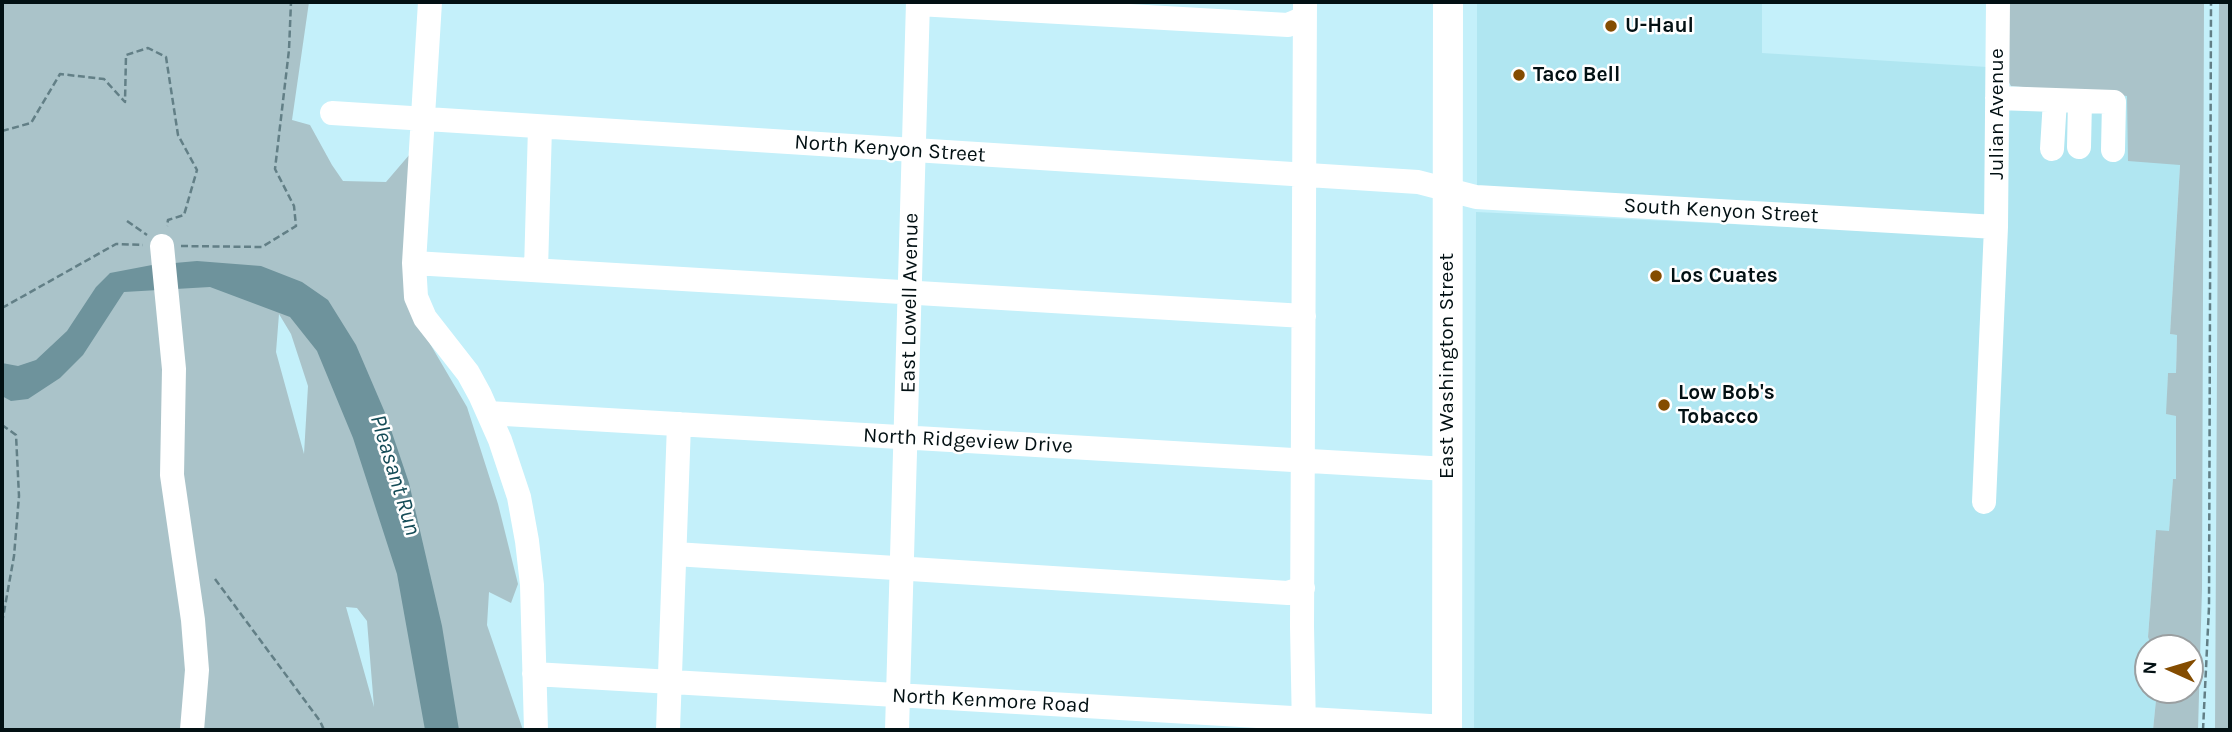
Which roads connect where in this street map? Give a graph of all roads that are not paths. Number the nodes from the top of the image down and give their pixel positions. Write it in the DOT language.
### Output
graph roads {
  1 [pos="430,2"];
  2 [pos="1448,2"];
  3 [pos="1998,2"];
  4 [pos="918,3"];
  5 [pos="1304,10"];
  6 [pos="1997,99"];
  7 [pos="2055,100"];
  8 [pos="2080,101"];
  9 [pos="332,113"];
  10 [pos="424,120"];
  11 [pos="540,127"];
  12 [pos="2079,147"];
  13 [pos="2052,149"];
  14 [pos="914,150"];
  15 [pos="2113,150"];
  16 [pos="1305,175"];
  17 [pos="1447,189"];
  18 [pos="1996,227"];
  19 [pos="163,252"];
  20 [pos="414,263"];
  21 [pos="536,270"];
  22 [pos="910,291"];
  23 [pos="1304,316"];
  24 [pos="488,412"];
  25 [pos="679,424"];
  26 [pos="906,437"];
  27 [pos="1303,460"];
  28 [pos="1447,469"];
  29 [pos="1984,502"];
  30 [pos="675,554"];
  31 [pos="902,567"];
  32 [pos="1303,588"];
  33 [pos="534,674"];
  34 [pos="670,682"];
  35 [pos="898,695"];
  36 [pos="1304,725"];
  37 [pos="1447,729"];
  38 [pos="192,730"];
  39 [pos="536,730"];
  40 [pos="668,730"];
  41 [pos="897,730"];
  1 -- 10 [label="street"];
  2 -- 17 [label="main road, East Washington Street"];
  3 -- 6 [label="street, Julian Avenue"];
  4 -- 5 [label="street"];
  4 -- 14 [label="street, East Lowell Avenue"];
  5 -- 16 [label="street"];
  6 -- 7 [label="street"];
  6 -- 18 [label="street, Julian Avenue"];
  7 -- 8 [label="street"];
  7 -- 13 [label="street"];
  8 -- 12 [label="street"];
  8 -- 15 [label="street"];
  9 -- 10 [label="street, North Kenyon Street"];
  10 -- 11 [label="street, North Kenyon Street"];
  10 -- 20 [label="street"];
  11 -- 14 [label="street, North Kenyon Street"];
  11 -- 21 [label="street"];
  14 -- 16 [label="street, North Kenyon Street"];
  14 -- 22 [label="street, East Lowell Avenue"];
  16 -- 17 [label="street, North Kenyon Street"];
  16 -- 23 [label="street"];
  17 -- 18 [label="street, South Kenyon Street"];
  17 -- 28 [label="main road, East Washington Street"];
  18 -- 29 [label="street, Julian Avenue"];
  19 -- 38 [label="street"];
  20 -- 21 [label="street"];
  20 -- 24 [label="street"];
  21 -- 22 [label="street"];
  22 -- 23 [label="street"];
  22 -- 26 [label="street, East Lowell Avenue"];
  23 -- 27 [label="street"];
  24 -- 25 [label="street, North Ridgeview Drive"];
  24 -- 33 [label="street"];
  25 -- 26 [label="street, North Ridgeview Drive"];
  25 -- 30 [label="street"];
  26 -- 27 [label="street, North Ridgeview Drive"];
  26 -- 31 [label="street, East Lowell Avenue"];
  27 -- 28 [label="street, North Ridgeview Drive"];
  27 -- 32 [label="street"];
  28 -- 37 [label="main road, East Washington Street"];
  30 -- 31 [label="street"];
  30 -- 34 [label="street"];
  31 -- 32 [label="street"];
  31 -- 35 [label="street, East Lowell Avenue"];
  32 -- 36 [label="street"];
  33 -- 34 [label="street, North Kenmore Road"];
  33 -- 39 [label="street"];
  34 -- 35 [label="street, North Kenmore Road"];
  34 -- 40 [label="street"];
  35 -- 36 [label="street, North Kenmore Road"];
  35 -- 41 [label="street, East Lowell Avenue"];
  36 -- 37 [label="street, North Kenmore Road"];
}
